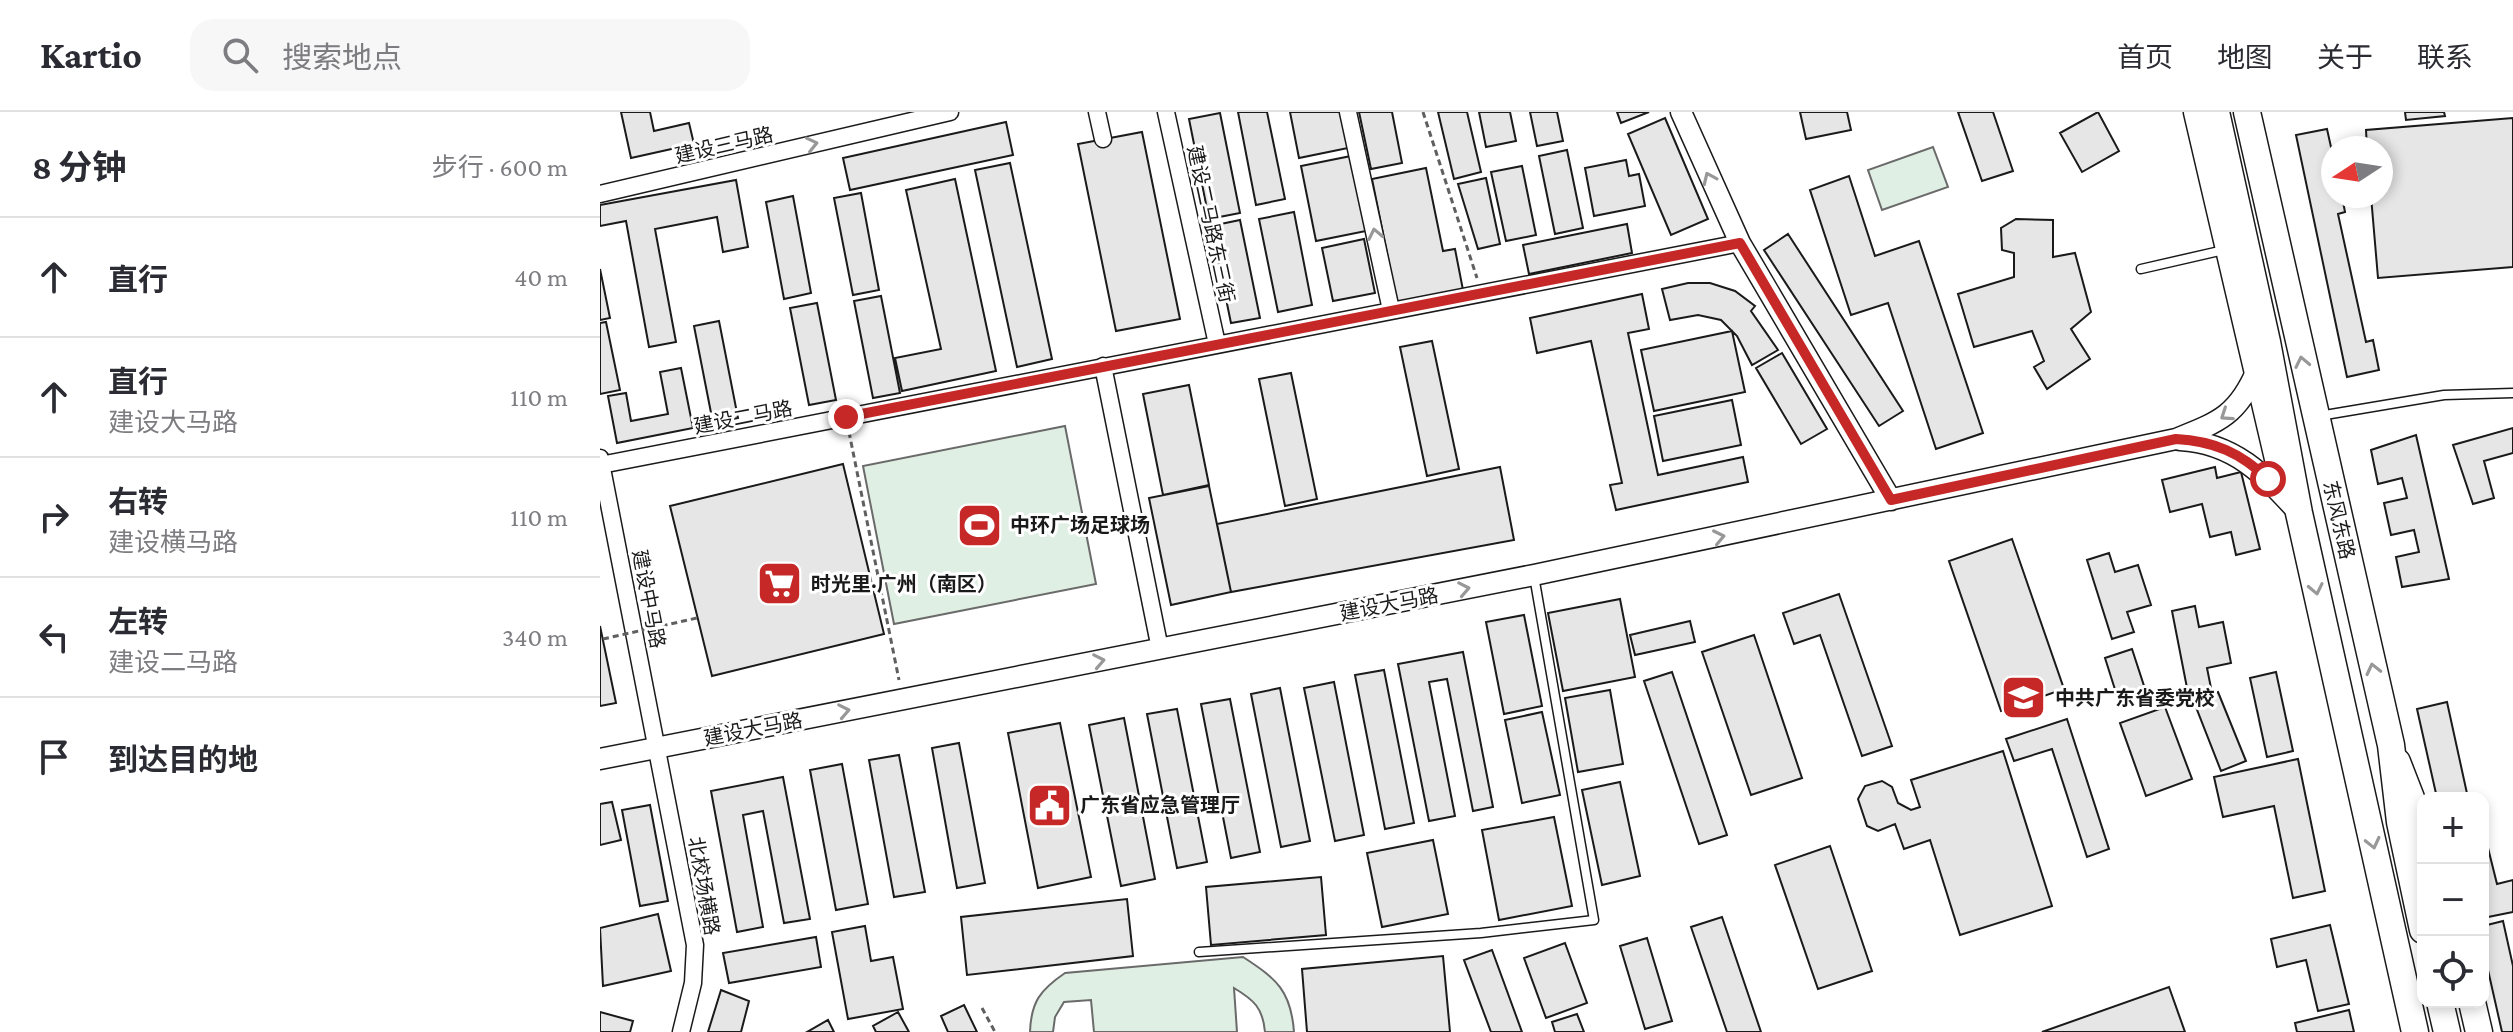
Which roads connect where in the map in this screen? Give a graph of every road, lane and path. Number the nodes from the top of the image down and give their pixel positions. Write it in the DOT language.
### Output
graph roads {
  1 [pos="950,112"];
  2 [pos="1097,112"];
  3 [pos="1166,112"];
  4 [pos="1348,112"];
  5 [pos="1423,112"];
  6 [pos="1681,112"];
  7 [pos="2197,112"];
  8 [pos="2216,112"];
  9 [pos="2247,112"];
  10 [pos="1103,139"];
  11 [pos="600,194"];
  12 [pos="1740,243"];
  13 [pos="2229,249"];
  14 [pos="2141,269"];
  15 [pos="1482,293"];
  16 [pos="1391,310"];
  17 [pos="1217,344"];
  18 [pos="1103,366"];
  19 [pos="2257,370"];
  20 [pos="2513,393"];
  21 [pos="846,417"];
  22 [pos="2314,417"];
  23 [pos="2176,439"];
  24 [pos="601,462"];
  25 [pos="1891,500"];
  26 [pos="2299,513"];
  27 [pos="1534,575"];
  28 [pos="697,618"];
  29 [pos="603,639"];
  30 [pos="1160,649"];
  31 [pos="903,700"];
  32 [pos="2391,745"];
  33 [pos="658,748"];
  34 [pos="600,759"];
  35 [pos="2417,813"];
  36 [pos="2422,864"];
  37 [pos="2417,902"];
  38 [pos="1199,952"];
  39 [pos="982,1008"];
  40 [pos="2441,1008"];
  41 [pos="2458,1008"];
  42 [pos="2473,1008"];
  43 [pos="681,1032"];
  44 [pos="995,1032"];
  45 [pos="2415,1032"];
  46 [pos="2447,1032"];
  47 [pos="2464,1032"];
  48 [pos="2479,1032"];
  11 -- 1 [label="street, 建设三马路, one-way"];
  2 -- 10 [label="street"];
  3 -- 17 [label="street, 建设二马路东三街"];
  16 -- 4 [label="street, one-way"];
  5 -- 15 [label="path"];
  12 -- 6 [label="street, one-way"];
  7 -- 13 [label="main road, 东风东路"];
  8 -- 26 [label="main road, 东风东路"];
  22 -- 9 [label="main road, 东风东路, one-way"];
  12 -- 15 [label="street, 建设二马路"];
  12 -- 25 [label="street"];
  13 -- 14 [label="lane"];
  13 -- 19 [label="main road, 东风东路"];
  15 -- 16 [label="street, 建设二马路"];
  16 -- 17 [label="street, 建设二马路"];
  17 -- 18 [label="street, 建设二马路"];
  18 -- 21 [label="street, 建设二马路"];
  18 -- 30 [label="street"];
  19 -- 23 [label="street, one-way"];
  19 -- 26 [label="main road, 东风东路"];
  20 -- 22 [label="lane"];
  21 -- 24 [label="street, 建设二马路"];
  21 -- 31 [label="path"];
  32 -- 22 [label="main road, 东风东路, one-way"];
  23 -- 25 [label="street, 建设大马路"];
  23 -- 26 [label="street"];
  24 -- 33 [label="street, 建设中马路"];
  27 -- 25 [label="street, 建设大马路, one-way"];
  26 -- 45 [label="main road, 东风东路, one-way"];
  30 -- 27 [label="street, 建设大马路, one-way"];
  27 -- 38 [label="lane"];
  28 -- 29 [label="path, bridge"];
  31 -- 30 [label="street, 建设大马路, one-way"];
  33 -- 31 [label="street, 建设大马路, one-way"];
  32 -- 35 [label="main road"];
  32 -- 36 [label="main road"];
  32 -- 37 [label="main road, 东风东路"];
  33 -- 34 [label="street, 建设大马路"];
  33 -- 43 [label="street, 北校场横路"];
  39 -- 44 [label="path"];
  40 -- 46 [label="main road"];
  41 -- 47 [label="main road"];
  42 -- 48 [label="main road"];
}
